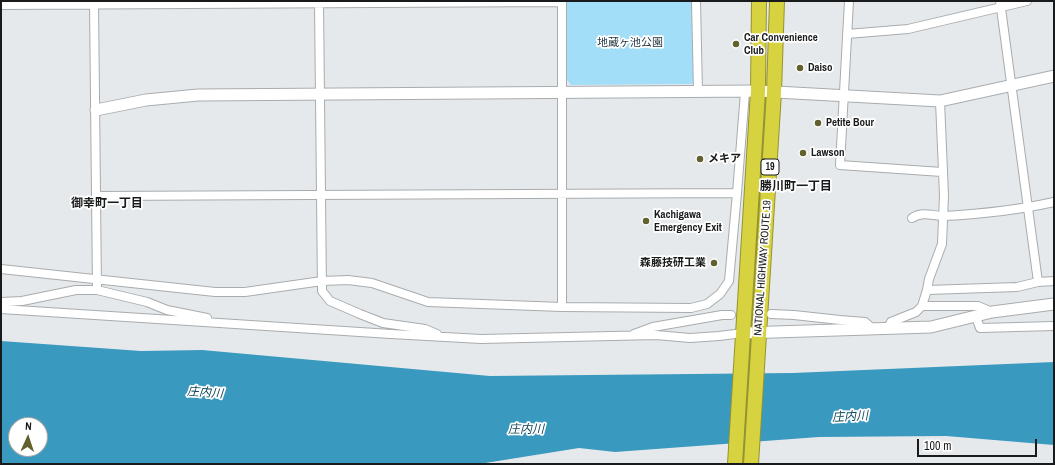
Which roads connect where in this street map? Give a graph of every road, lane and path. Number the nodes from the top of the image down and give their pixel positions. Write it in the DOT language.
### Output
graph roads {
  1 [pos="562,1"];
  2 [pos="696,1"];
  3 [pos="759,1"];
  4 [pos="777,1"];
  5 [pos="849,1"];
  6 [pos="1027,1"];
  7 [pos="319,2"];
  8 [pos="461,2"];
  9 [pos="94,3"];
  10 [pos="1000,4"];
  11 [pos="1,5"];
  12 [pos="847,34"];
  13 [pos="1054,76"];
  14 [pos="1011,85"];
  15 [pos="751,91"];
  16 [pos="562,92"];
  17 [pos="698,92"];
  18 [pos="774,92"];
  19 [pos="320,94"];
  20 [pos="844,95"];
  21 [pos="940,101"];
  22 [pos="96,110"];
  23 [pos="942,172"];
  24 [pos="737,193"];
  25 [pos="563,194"];
  26 [pos="96,196"];
  27 [pos="321,196"];
  28 [pos="1054,202"];
  29 [pos="1027,208"];
  30 [pos="943,216"];
  31 [pos="912,218"];
  32 [pos="1,269"];
  33 [pos="97,280"];
  34 [pos="322,281"];
  35 [pos="1054,281"];
  36 [pos="1038,282"];
  37 [pos="96,290"];
  38 [pos="927,290"];
  39 [pos="1,302"];
  40 [pos="1054,304"];
  41 [pos="922,306"];
  42 [pos="562,307"];
  43 [pos="1,309"];
  44 [pos="992,312"];
  45 [pos="771,314"];
  46 [pos="731,315"];
  47 [pos="976,316"];
  48 [pos="214,323"];
  49 [pos="1054,326"];
  50 [pos="873,329"];
  51 [pos="887,329"];
  52 [pos="630,335"];
  53 [pos="743,335"];
  54 [pos="441,336"];
  55 [pos="759,336"];
  56 [pos="735,464"];
  57 [pos="751,464"];
  1 -- 8 [label="street"];
  1 -- 16 [label="street"];
  2 -- 17 [label="street"];
  3 -- 15 [label="highway, NATIONAL HIGHWAY ROUTE 19 / 19"];
  4 -- 18 [label="highway, NATIONAL HIGHWAY ROUTE 19 / 19"];
  5 -- 12 [label="street"];
  6 -- 10 [label="street"];
  7 -- 8 [label="street"];
  7 -- 9 [label="street"];
  7 -- 19 [label="street"];
  9 -- 11 [label="street"];
  9 -- 22 [label="street"];
  10 -- 12 [label="street"];
  10 -- 14 [label="street"];
  12 -- 20 [label="street"];
  13 -- 14 [label="street"];
  14 -- 21 [label="street"];
  14 -- 29 [label="street"];
  15 -- 17 [label="street"];
  15 -- 18 [label="street"];
  15 -- 24 [label="street"];
  15 -- 53 [label="highway, NATIONAL HIGHWAY ROUTE 19 / 19"];
  16 -- 17 [label="street"];
  16 -- 19 [label="street"];
  16 -- 25 [label="street"];
  18 -- 20 [label="street"];
  18 -- 55 [label="highway, NATIONAL HIGHWAY ROUTE 19 / 19"];
  19 -- 22 [label="street"];
  19 -- 27 [label="street"];
  20 -- 21 [label="street"];
  20 -- 23 [label="street"];
  21 -- 23 [label="street"];
  22 -- 26 [label="street"];
  23 -- 30 [label="street"];
  24 -- 25 [label="street"];
  24 -- 42 [label="street"];
  25 -- 27 [label="street"];
  25 -- 42 [label="street"];
  26 -- 27 [label="street"];
  26 -- 33 [label="street"];
  27 -- 34 [label="street"];
  28 -- 29 [label="street"];
  29 -- 30 [label="street"];
  29 -- 36 [label="street"];
  30 -- 31 [label="street"];
  30 -- 38 [label="street"];
  32 -- 33 [label="street"];
  33 -- 34 [label="street"];
  33 -- 37 [label="street"];
  34 -- 42 [label="street"];
  34 -- 54 [label="street"];
  35 -- 36 [label="street"];
  36 -- 38 [label="street"];
  37 -- 39 [label="street"];
  37 -- 48 [label="street"];
  38 -- 41 [label="street"];
  40 -- 44 [label="street"];
  41 -- 44 [label="street"];
  41 -- 51 [label="street"];
  43 -- 48 [label="street"];
  44 -- 47 [label="street"];
  45 -- 50 [label="street"];
  46 -- 52 [label="street"];
  47 -- 49 [label="street"];
  47 -- 51 [label="street"];
  48 -- 54 [label="street"];
  50 -- 51 [label="street"];
  50 -- 55 [label="street"];
  52 -- 53 [label="street"];
  52 -- 54 [label="street"];
  53 -- 55 [label="street"];
  53 -- 56 [label="highway, NATIONAL HIGHWAY ROUTE 19 / 19"];
  55 -- 57 [label="highway, NATIONAL HIGHWAY ROUTE 19 / 19"];
}
